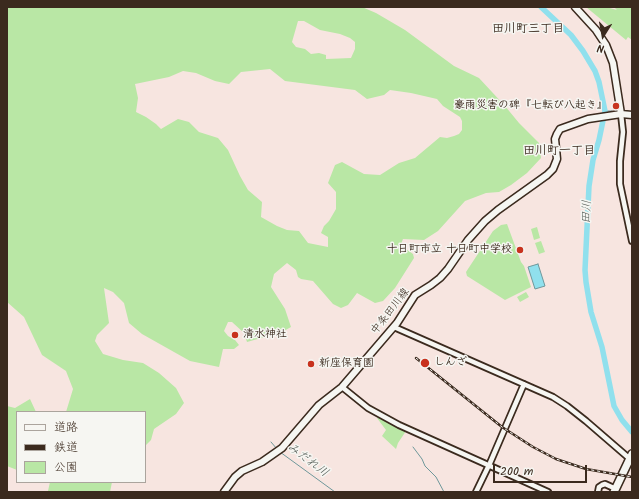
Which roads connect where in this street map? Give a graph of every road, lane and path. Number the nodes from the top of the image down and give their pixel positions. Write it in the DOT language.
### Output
graph roads {
  1 [pos="575,7"];
  2 [pos="620,114"];
  3 [pos="632,115"];
  4 [pos="632,241"];
  5 [pos="394,326"];
  6 [pos="524,384"];
  7 [pos="342,388"];
  8 [pos="631,457"];
  9 [pos="489,466"];
  10 [pos="615,490"];
  11 [pos="224,492"];
  12 [pos="476,492"];
  13 [pos="548,492"];
  14 [pos="598,492"];
  1 -- 2 [label="main road"];
  2 -- 3 [label="main road, 中条田川線"];
  2 -- 4 [label="street"];
  2 -- 5 [label="main road, 中条田川線"];
  5 -- 6 [label="street"];
  5 -- 7 [label="main road, 中条田川線"];
  6 -- 8 [label="street"];
  6 -- 9 [label="street"];
  7 -- 9 [label="street"];
  7 -- 11 [label="main road, 中条田川線"];
  8 -- 10 [label="highway"];
  9 -- 12 [label="street"];
  9 -- 13 [label="street"];
  10 -- 14 [label="street"];
}
